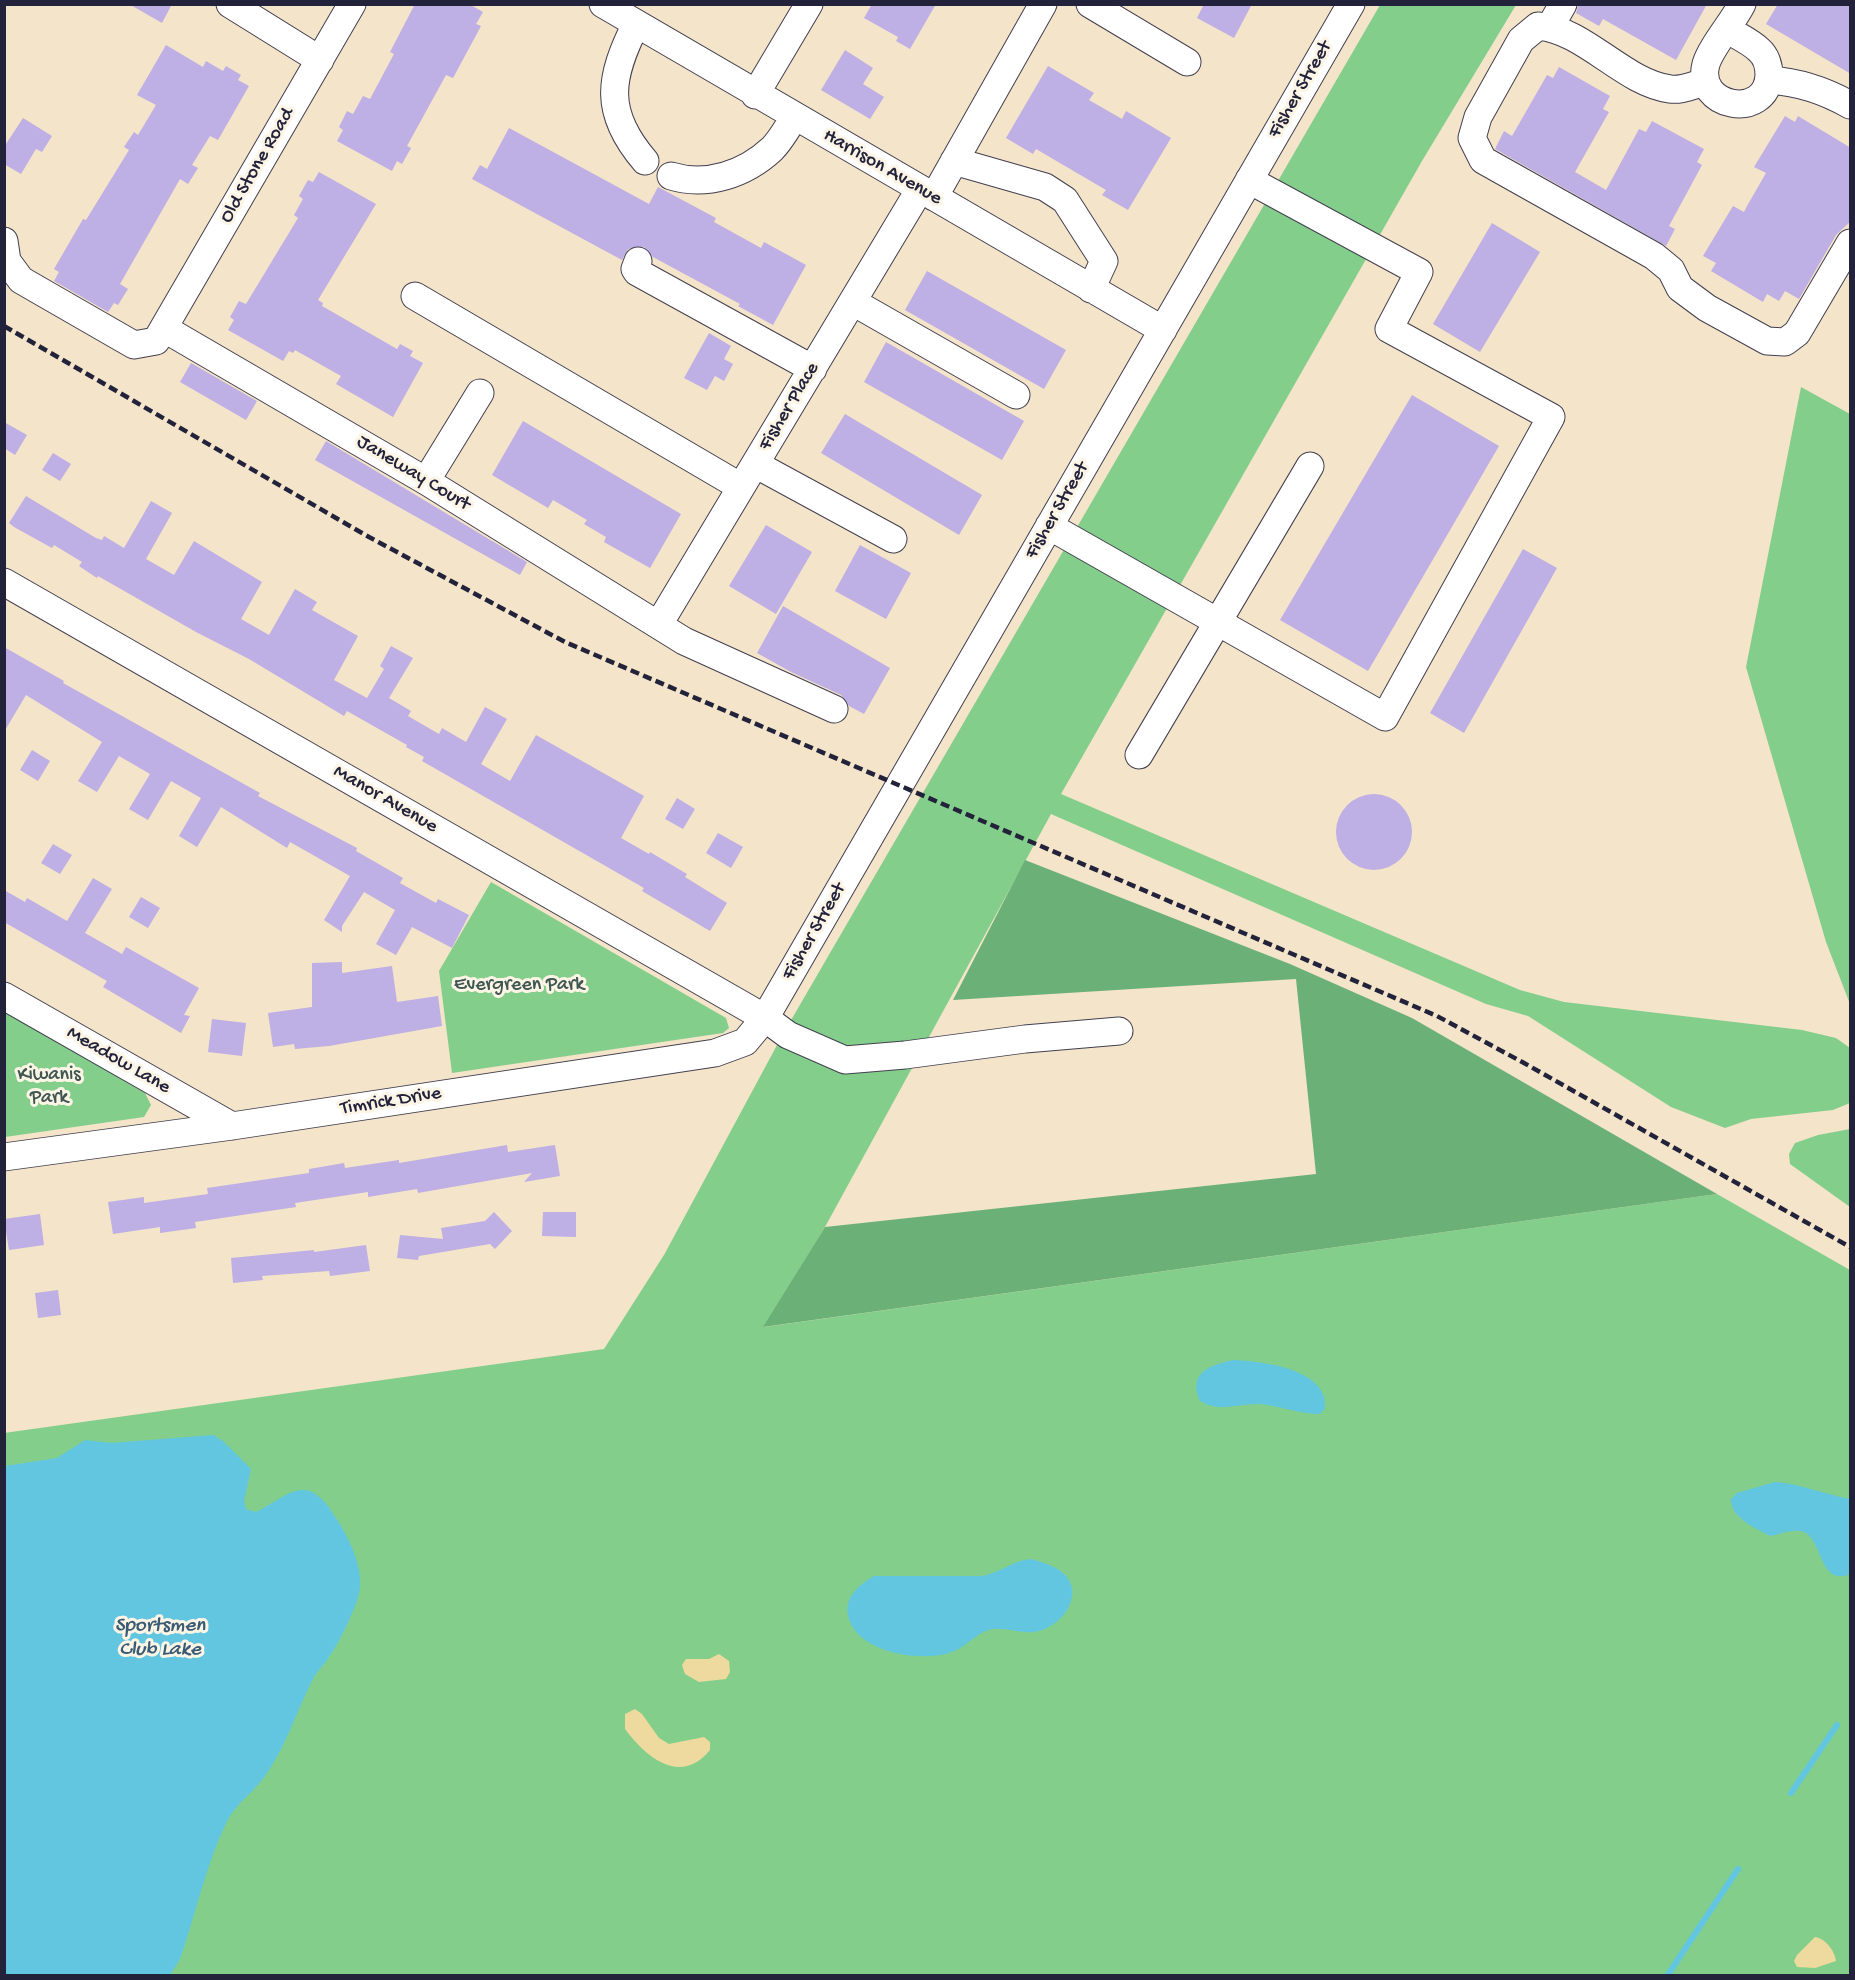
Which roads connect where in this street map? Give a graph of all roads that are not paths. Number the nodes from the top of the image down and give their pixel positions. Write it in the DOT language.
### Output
graph roads {
  1 [pos="230,4"];
  2 [pos="352,4"];
  3 [pos="603,4"];
  4 [pos="809,4"];
  5 [pos="1043,4"];
  6 [pos="1090,4"];
  7 [pos="1351,4"];
  8 [pos="1742,4"];
  9 [pos="1557,16"];
  10 [pos="636,24"];
  11 [pos="1728,30"];
  12 [pos="320,60"];
  13 [pos="1187,62"];
  14 [pos="1769,80"];
  15 [pos="1706,82"];
  16 [pos="755,95"];
  17 [pos="1851,105"];
  18 [pos="794,117"];
  19 [pos="645,161"];
  20 [pos="954,161"];
  21 [pos="671,176"];
  22 [pos="1249,180"];
  23 [pos="927,193"];
  24 [pos="4,241"];
  25 [pos="1851,243"];
  26 [pos="638,261"];
  27 [pos="1092,289"];
  28 [pos="415,296"];
  29 [pos="853,302"];
  30 [pos="165,329"];
  31 [pos="1162,330"];
  32 [pos="813,369"];
  33 [pos="480,393"];
  34 [pos="1016,394"];
  35 [pos="755,464"];
  36 [pos="1310,466"];
  37 [pos="426,481"];
  38 [pos="741,487"];
  39 [pos="1049,526"];
  40 [pos="894,539"];
  41 [pos="4,582"];
  42 [pos="1218,621"];
  43 [pos="659,624"];
  44 [pos="834,709"];
  45 [pos="1139,755"];
  46 [pos="4,996"];
  47 [pos="765,1018"];
  48 [pos="1119,1031"];
  49 [pos="232,1126"];
  50 [pos="4,1157"];
  1 -- 12 [label="street"];
  2 -- 12 [label="street, Old Stone Road"];
  3 -- 10 [label="street, Harrison Avenue"];
  4 -- 16 [label="street"];
  5 -- 20 [label="street, Fisher Place"];
  6 -- 13 [label="street"];
  7 -- 22 [label="street, Fisher Street"];
  8 -- 11 [label="street"];
  9 -- 15 [label="street"];
  9 -- 25 [label="street"];
  10 -- 16 [label="street, Harrison Avenue"];
  10 -- 19 [label="street"];
  11 -- 14 [label="street"];
  11 -- 15 [label="street"];
  12 -- 30 [label="street, Old Stone Road"];
  14 -- 15 [label="street"];
  14 -- 17 [label="street"];
  16 -- 18 [label="street, Harrison Avenue"];
  18 -- 21 [label="street"];
  18 -- 23 [label="street, Harrison Avenue"];
  20 -- 23 [label="street, Fisher Place"];
  20 -- 27 [label="street"];
  22 -- 31 [label="street, Fisher Street"];
  22 -- 42 [label="street"];
  23 -- 27 [label="street, Harrison Avenue"];
  23 -- 29 [label="street, Fisher Place"];
  24 -- 30 [label="street"];
  26 -- 32 [label="street"];
  27 -- 31 [label="street, Harrison Avenue"];
  28 -- 38 [label="street"];
  29 -- 32 [label="street, Fisher Place"];
  29 -- 34 [label="street"];
  30 -- 37 [label="street, Janeway Court"];
  31 -- 39 [label="street, Fisher Street"];
  32 -- 35 [label="street, Fisher Place"];
  33 -- 37 [label="street"];
  35 -- 38 [label="street, Fisher Place"];
  35 -- 40 [label="street"];
  36 -- 42 [label="street"];
  37 -- 43 [label="street, Janeway Court"];
  38 -- 43 [label="street, Fisher Place"];
  39 -- 42 [label="street"];
  39 -- 47 [label="street, Fisher Street"];
  41 -- 47 [label="street, Manor Avenue"];
  42 -- 45 [label="street"];
  43 -- 44 [label="street, Janeway Court"];
  46 -- 49 [label="street, Meadow Lane"];
  47 -- 48 [label="street, Manor Avenue"];
  47 -- 49 [label="street, Timrick Drive"];
  49 -- 50 [label="street, Timrick Drive"];
}
